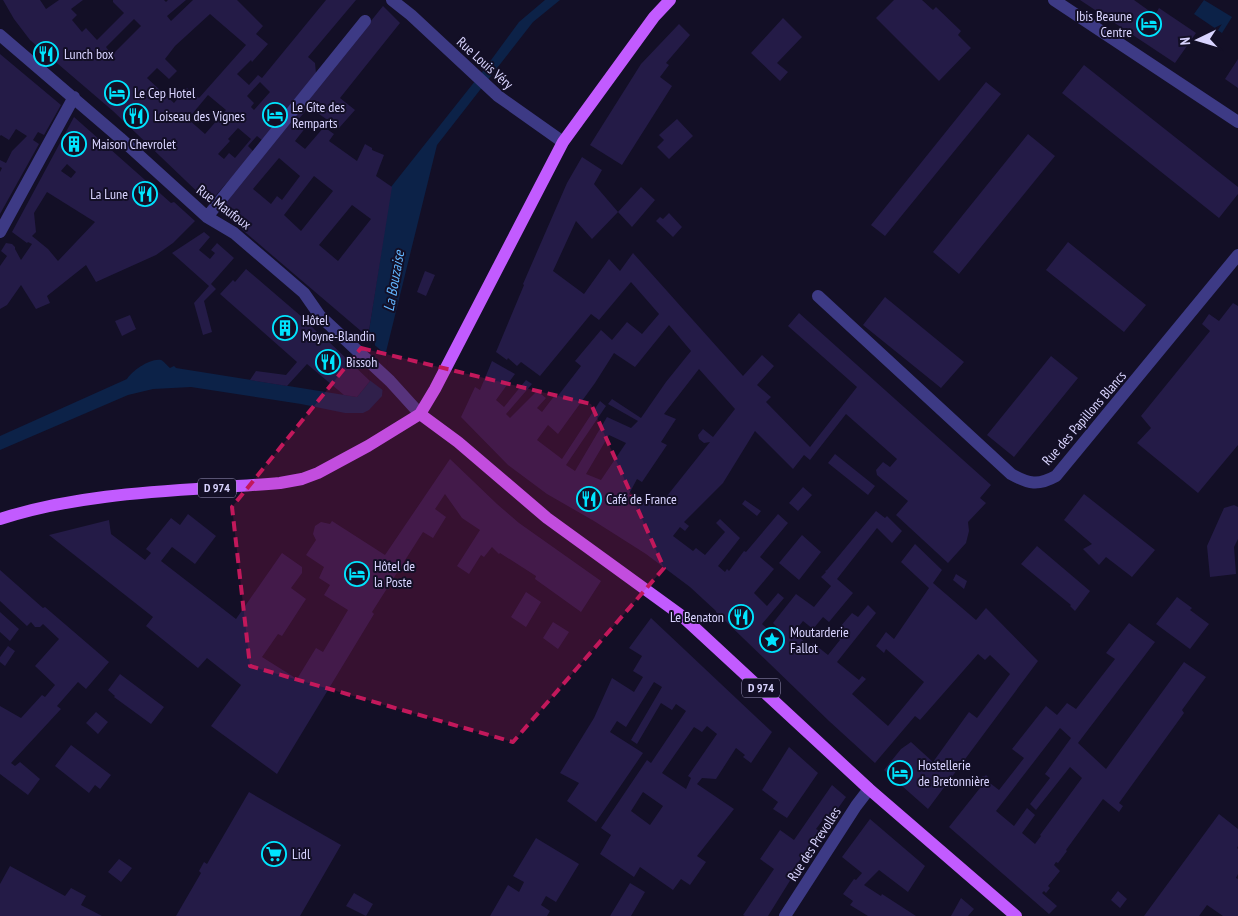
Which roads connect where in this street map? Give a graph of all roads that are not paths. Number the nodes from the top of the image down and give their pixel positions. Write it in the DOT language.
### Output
graph roads {
  1 [pos="392,0"];
  2 [pos="670,0"];
  3 [pos="1054,0"];
  4 [pos="365,21"];
  5 [pos="0,34"];
  6 [pos="74,98"];
  7 [pos="1238,122"];
  8 [pos="563,142"];
  9 [pos="208,217"];
  10 [pos="0,232"];
  11 [pos="1238,255"];
  12 [pos="818,296"];
  13 [pos="420,414"];
  14 [pos="0,520"];
  15 [pos="869,788"];
  16 [pos="785,916"];
  17 [pos="1016,916"];
  1 -- 8 [label="street, Rue Louis Véry"];
  2 -- 8 [label="main road"];
  3 -- 7 [label="street"];
  4 -- 9 [label="street"];
  5 -- 6 [label="street, Rue Maufoux"];
  6 -- 9 [label="street, Rue Maufoux"];
  6 -- 10 [label="street"];
  8 -- 13 [label="main road"];
  9 -- 13 [label="street, Rue Maufoux"];
  11 -- 12 [label="street, Rue des Papillons Blancs"];
  13 -- 14 [label="main road, D 974"];
  13 -- 15 [label="main road, D 974"];
  15 -- 16 [label="street, Rue des Prevolles"];
  15 -- 17 [label="main road, D 974"];
}
